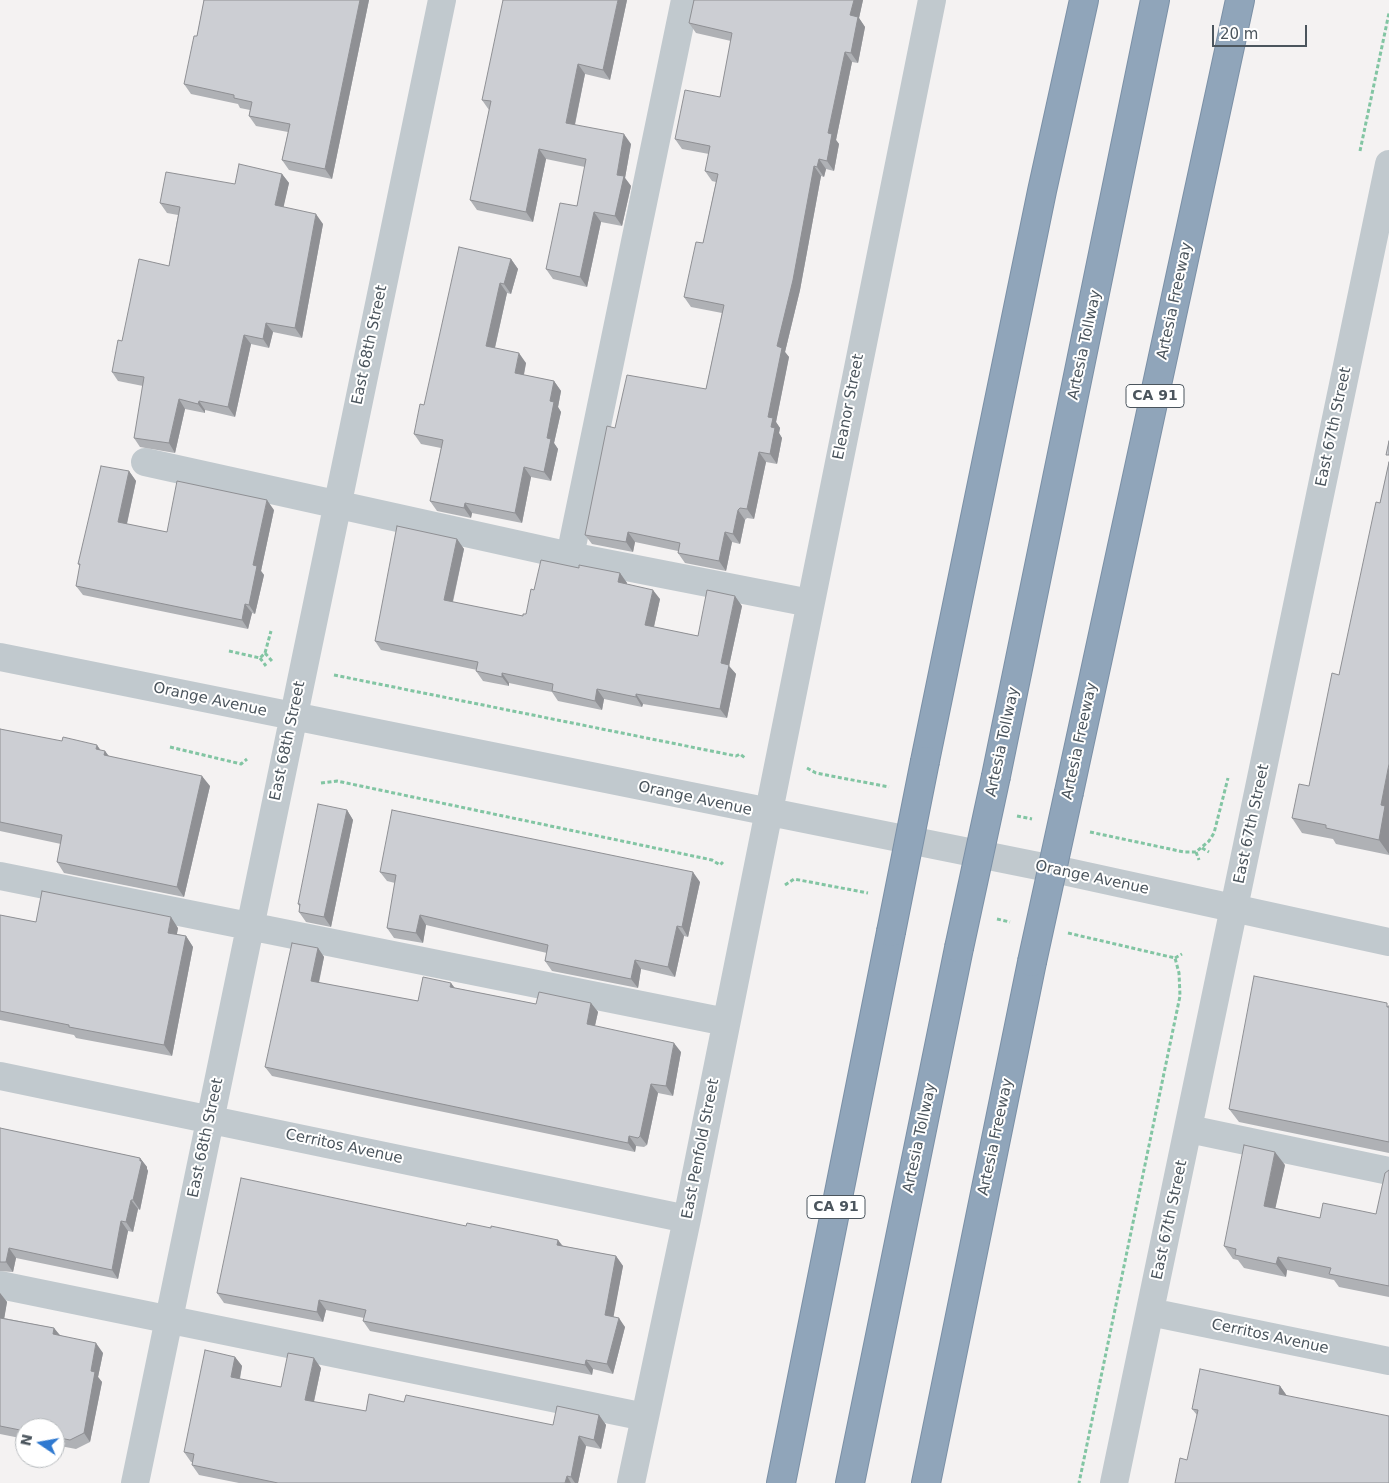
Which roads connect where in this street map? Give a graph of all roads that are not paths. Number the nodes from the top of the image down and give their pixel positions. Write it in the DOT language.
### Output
graph roads {
  1 [pos="442,0"];
  2 [pos="685,0"];
  3 [pos="932,0"];
  4 [pos="1084,0"];
  5 [pos="1155,0"];
  6 [pos="1240,0"];
  7 [pos="1389,164"];
  8 [pos="145,462"];
  9 [pos="337,505"];
  10 [pos="570,556"];
  11 [pos="810,603"];
  12 [pos="0,657"];
  13 [pos="293,717"];
  14 [pos="767,813"];
  15 [pos="0,876"];
  16 [pos="1235,909"];
  17 [pos="250,926"];
  18 [pos="1389,942"];
  19 [pos="726,1022"];
  20 [pos="0,1076"];
  21 [pos="210,1118"];
  22 [pos="1189,1129"];
  23 [pos="1389,1171"];
  24 [pos="687,1218"];
  25 [pos="0,1285"];
  26 [pos="1150,1312"];
  27 [pos="169,1319"];
  28 [pos="1389,1362"];
  29 [pos="645,1417"];
  30 [pos="135,1483"];
  31 [pos="631,1483"];
  32 [pos="781,1483"];
  33 [pos="850,1483"];
  34 [pos="926,1483"];
  35 [pos="1114,1483"];
  1 -- 9 [label="street, East 68th Street"];
  2 -- 10 [label="street"];
  3 -- 11 [label="street, Eleanor Street"];
  4 -- 32 [label="highway, CA 91, bridge"];
  5 -- 33 [label="highway, Artesia Tollway, bridge"];
  6 -- 34 [label="highway, Artesia Freeway / CA 91, bridge"];
  7 -- 16 [label="street, East 67th Street"];
  8 -- 9 [label="street"];
  9 -- 10 [label="street"];
  9 -- 13 [label="street, East 68th Street"];
  10 -- 11 [label="street"];
  11 -- 14 [label="street, Eleanor Street"];
  12 -- 13 [label="street, Orange Avenue"];
  13 -- 14 [label="street, Orange Avenue"];
  13 -- 17 [label="street, East 68th Street"];
  14 -- 16 [label="street, Orange Avenue"];
  14 -- 19 [label="street, East Penfold Street"];
  15 -- 17 [label="street"];
  16 -- 18 [label="street, Orange Avenue"];
  16 -- 22 [label="street, East 67th Street"];
  17 -- 19 [label="street"];
  17 -- 21 [label="street, East 68th Street"];
  19 -- 24 [label="street, East Penfold Street"];
  20 -- 21 [label="street, Cerritos Avenue"];
  21 -- 24 [label="street, Cerritos Avenue"];
  21 -- 27 [label="street, East 68th Street"];
  22 -- 23 [label="street"];
  22 -- 26 [label="street, East 67th Street"];
  24 -- 29 [label="street, East Penfold Street"];
  25 -- 27 [label="street"];
  26 -- 28 [label="street, Cerritos Avenue"];
  26 -- 35 [label="street, East 67th Street"];
  27 -- 29 [label="street"];
  27 -- 30 [label="street, East 68th Street"];
  29 -- 31 [label="street, East Penfold Street"];
}
